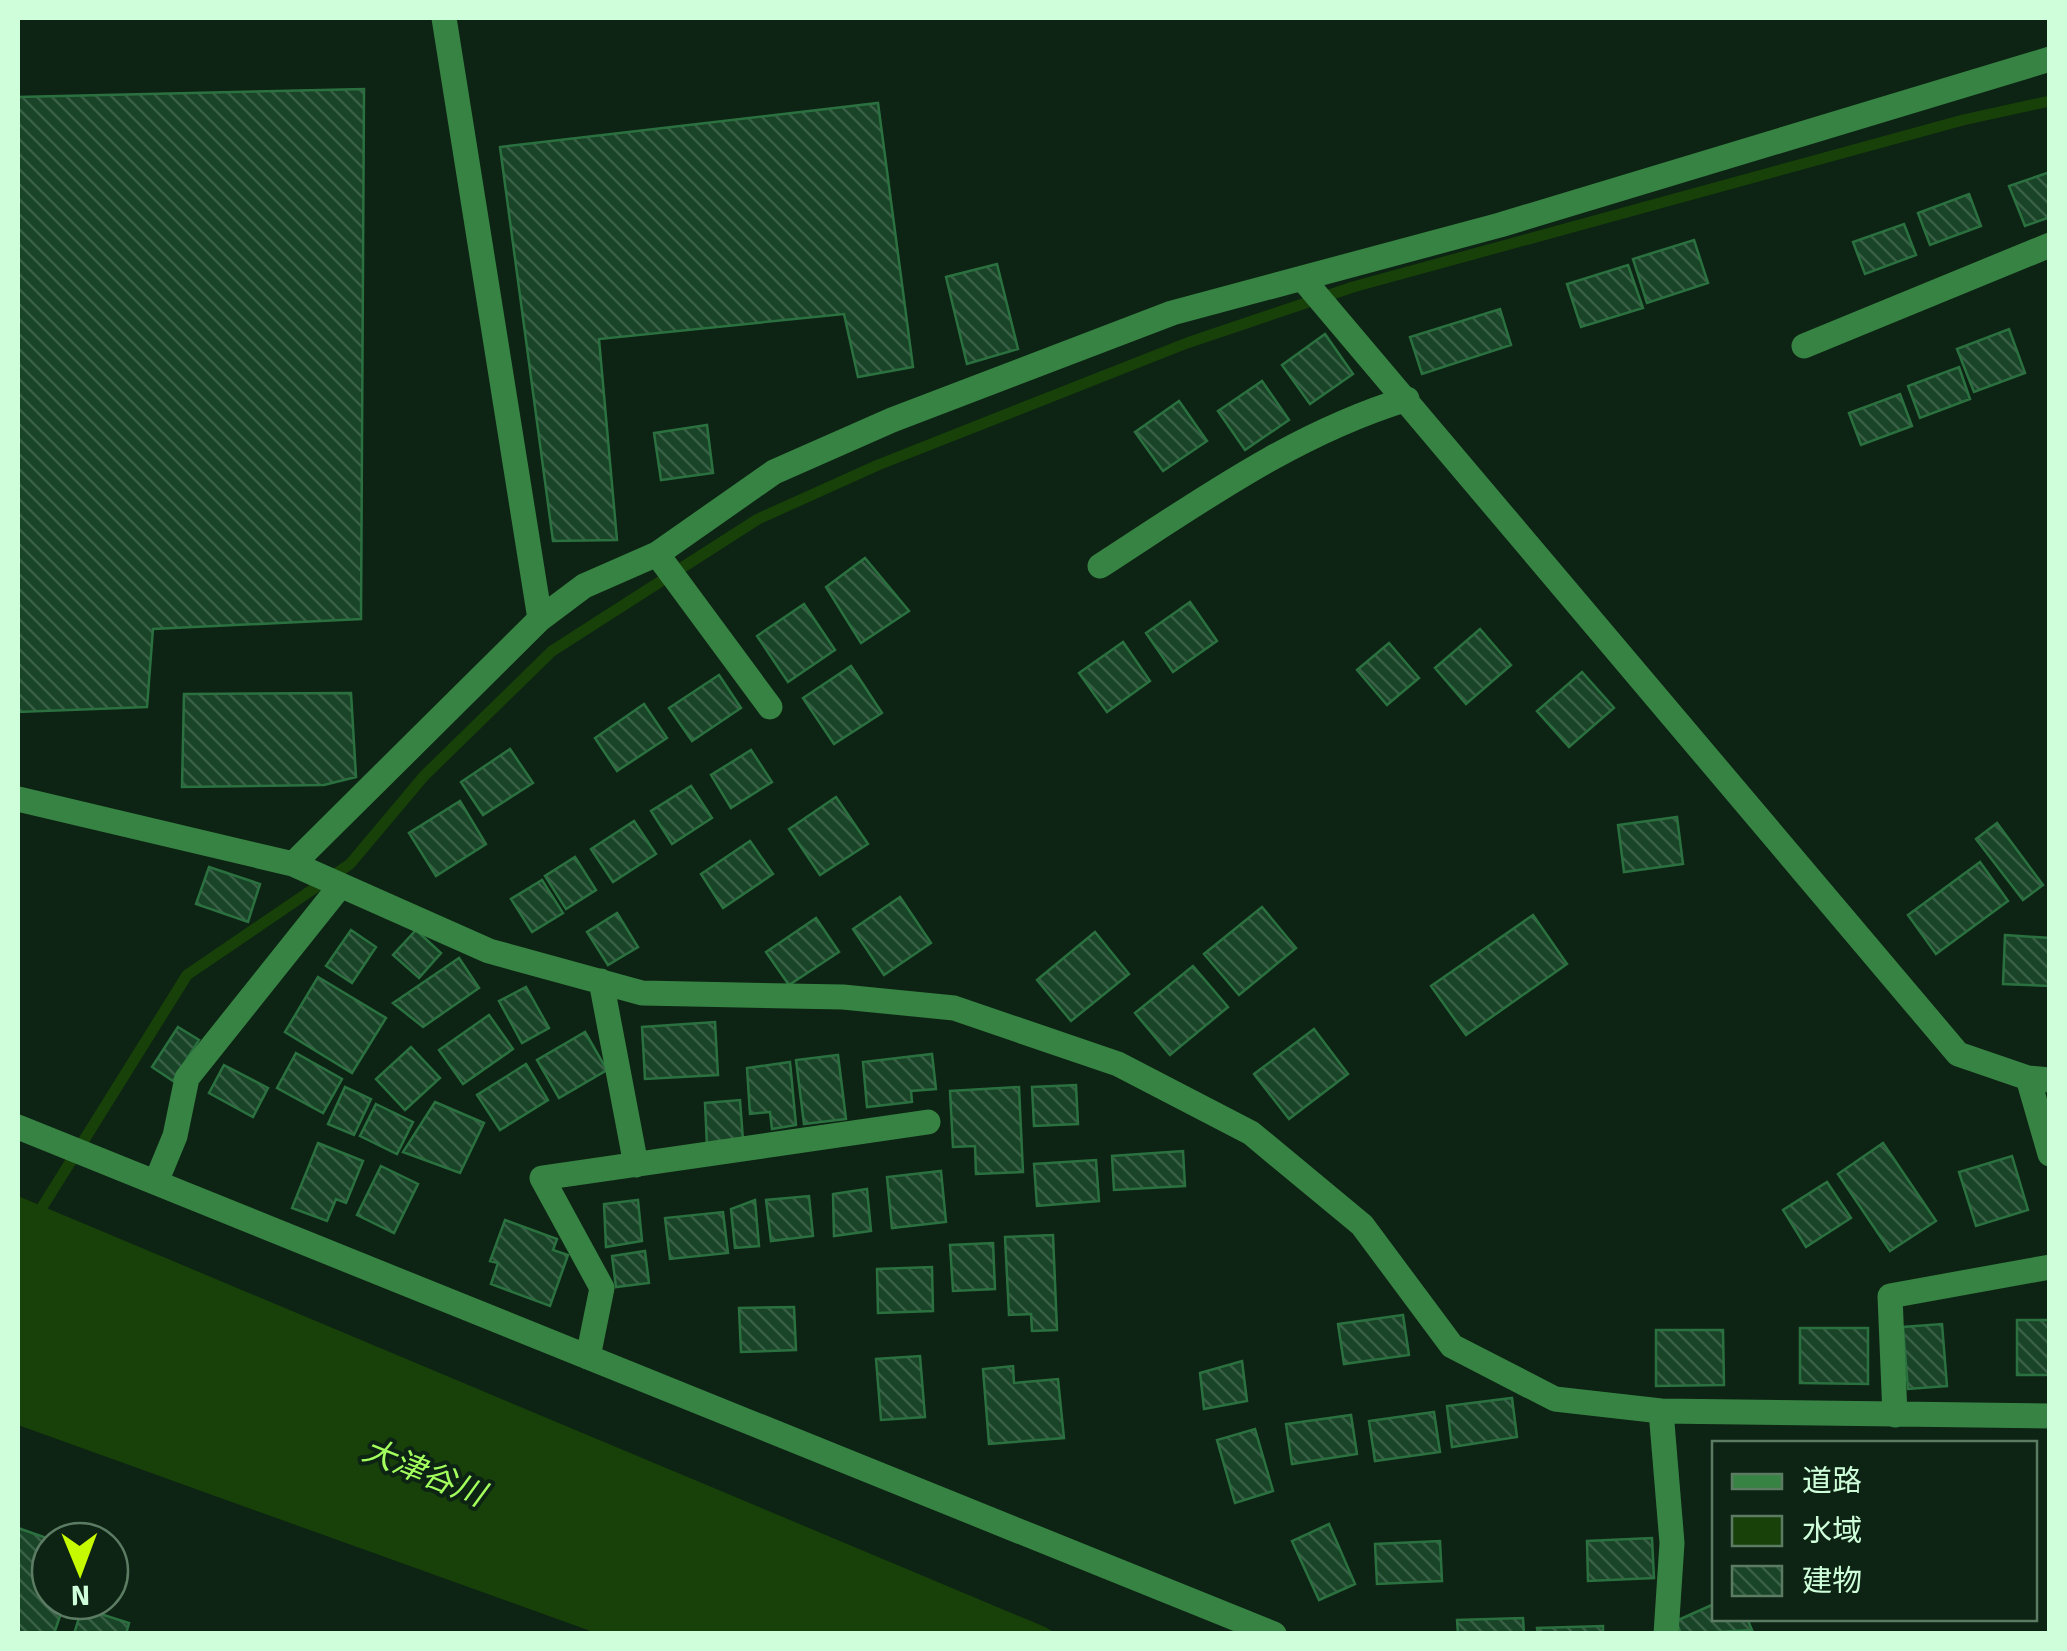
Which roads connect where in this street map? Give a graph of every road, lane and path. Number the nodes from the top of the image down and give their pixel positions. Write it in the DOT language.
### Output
graph roads {
  1 [pos="444,18"];
  2 [pos="2050,58"];
  3 [pos="2050,245"];
  4 [pos="1302,278"];
  5 [pos="1804,346"];
  6 [pos="1407,399"];
  7 [pos="657,554"];
  8 [pos="1100,566"];
  9 [pos="540,619"];
  10 [pos="770,707"];
  11 [pos="18,799"];
  12 [pos="293,864"];
  13 [pos="342,885"];
  14 [pos="602,981"];
  15 [pos="2039,1079"];
  16 [pos="928,1122"];
  17 [pos="18,1128"];
  18 [pos="2050,1154"];
  19 [pos="636,1165"];
  20 [pos="156,1182"];
  21 [pos="2050,1267"];
  22 [pos="588,1357"];
  23 [pos="1661,1411"];
  24 [pos="1895,1415"];
  25 [pos="2050,1416"];
  26 [pos="1274,1634"];
  27 [pos="1666,1634"];
  1 -- 9 [label="street"];
  2 -- 4 [label="street"];
  3 -- 5 [label="street"];
  4 -- 6 [label="street"];
  4 -- 7 [label="street"];
  6 -- 8 [label="street"];
  6 -- 15 [label="street"];
  7 -- 9 [label="street"];
  7 -- 10 [label="street"];
  9 -- 12 [label="street"];
  11 -- 12 [label="street"];
  12 -- 13 [label="street"];
  13 -- 14 [label="street"];
  13 -- 20 [label="street"];
  14 -- 19 [label="street"];
  14 -- 23 [label="street"];
  15 -- 18 [label="street"];
  16 -- 19 [label="street"];
  17 -- 20 [label="street"];
  19 -- 22 [label="street"];
  20 -- 22 [label="street"];
  21 -- 24 [label="street"];
  22 -- 26 [label="street"];
  23 -- 24 [label="street"];
  23 -- 27 [label="street"];
  24 -- 25 [label="street"];
}
